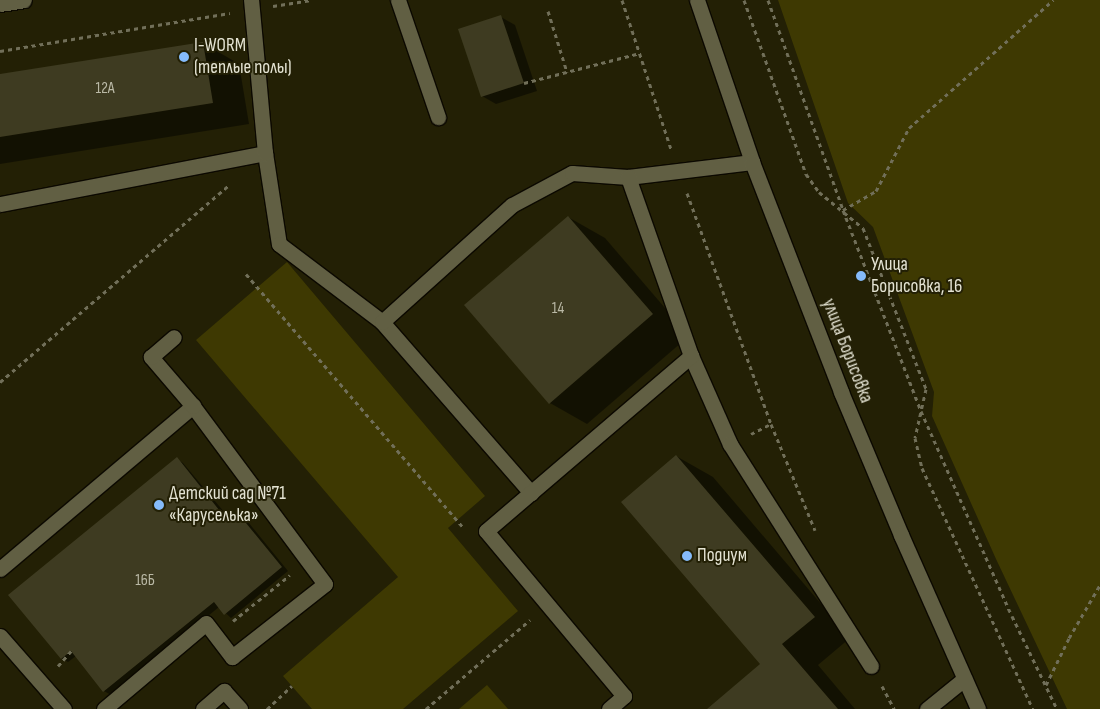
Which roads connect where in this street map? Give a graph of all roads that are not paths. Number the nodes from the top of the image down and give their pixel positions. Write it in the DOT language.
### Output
graph roads {
  1 [pos="24,0"];
  2 [pos="398,0"];
  3 [pos="697,0"];
  4 [pos="0,4"];
  5 [pos="252,4"];
  6 [pos="438,117"];
  7 [pos="266,153"];
  8 [pos="752,162"];
  9 [pos="628,177"];
  10 [pos="0,204"];
  11 [pos="382,322"];
  12 [pos="174,337"];
  13 [pos="691,356"];
  14 [pos="193,406"];
  15 [pos="531,493"];
  16 [pos="0,569"];
  17 [pos="0,636"];
  18 [pos="871,666"];
  19 [pos="964,679"];
  20 [pos="64,709"];
  21 [pos="104,709"];
  22 [pos="203,709"];
  23 [pos="240,709"];
  24 [pos="609,709"];
  25 [pos="927,709"];
  26 [pos="978,709"];
  1 -- 4 [label="street"];
  2 -- 6 [label="street"];
  3 -- 8 [label="street, улица Борисовка"];
  5 -- 7 [label="street"];
  7 -- 10 [label="street"];
  7 -- 11 [label="street"];
  8 -- 9 [label="street"];
  8 -- 19 [label="street, улица Борисовка"];
  9 -- 11 [label="street"];
  9 -- 13 [label="street"];
  11 -- 15 [label="street"];
  12 -- 14 [label="street"];
  13 -- 15 [label="street"];
  13 -- 18 [label="street"];
  14 -- 16 [label="street"];
  14 -- 21 [label="street"];
  15 -- 24 [label="street"];
  17 -- 20 [label="street"];
  19 -- 25 [label="street"];
  19 -- 26 [label="street, улица Борисовка"];
  22 -- 23 [label="street"];
}
